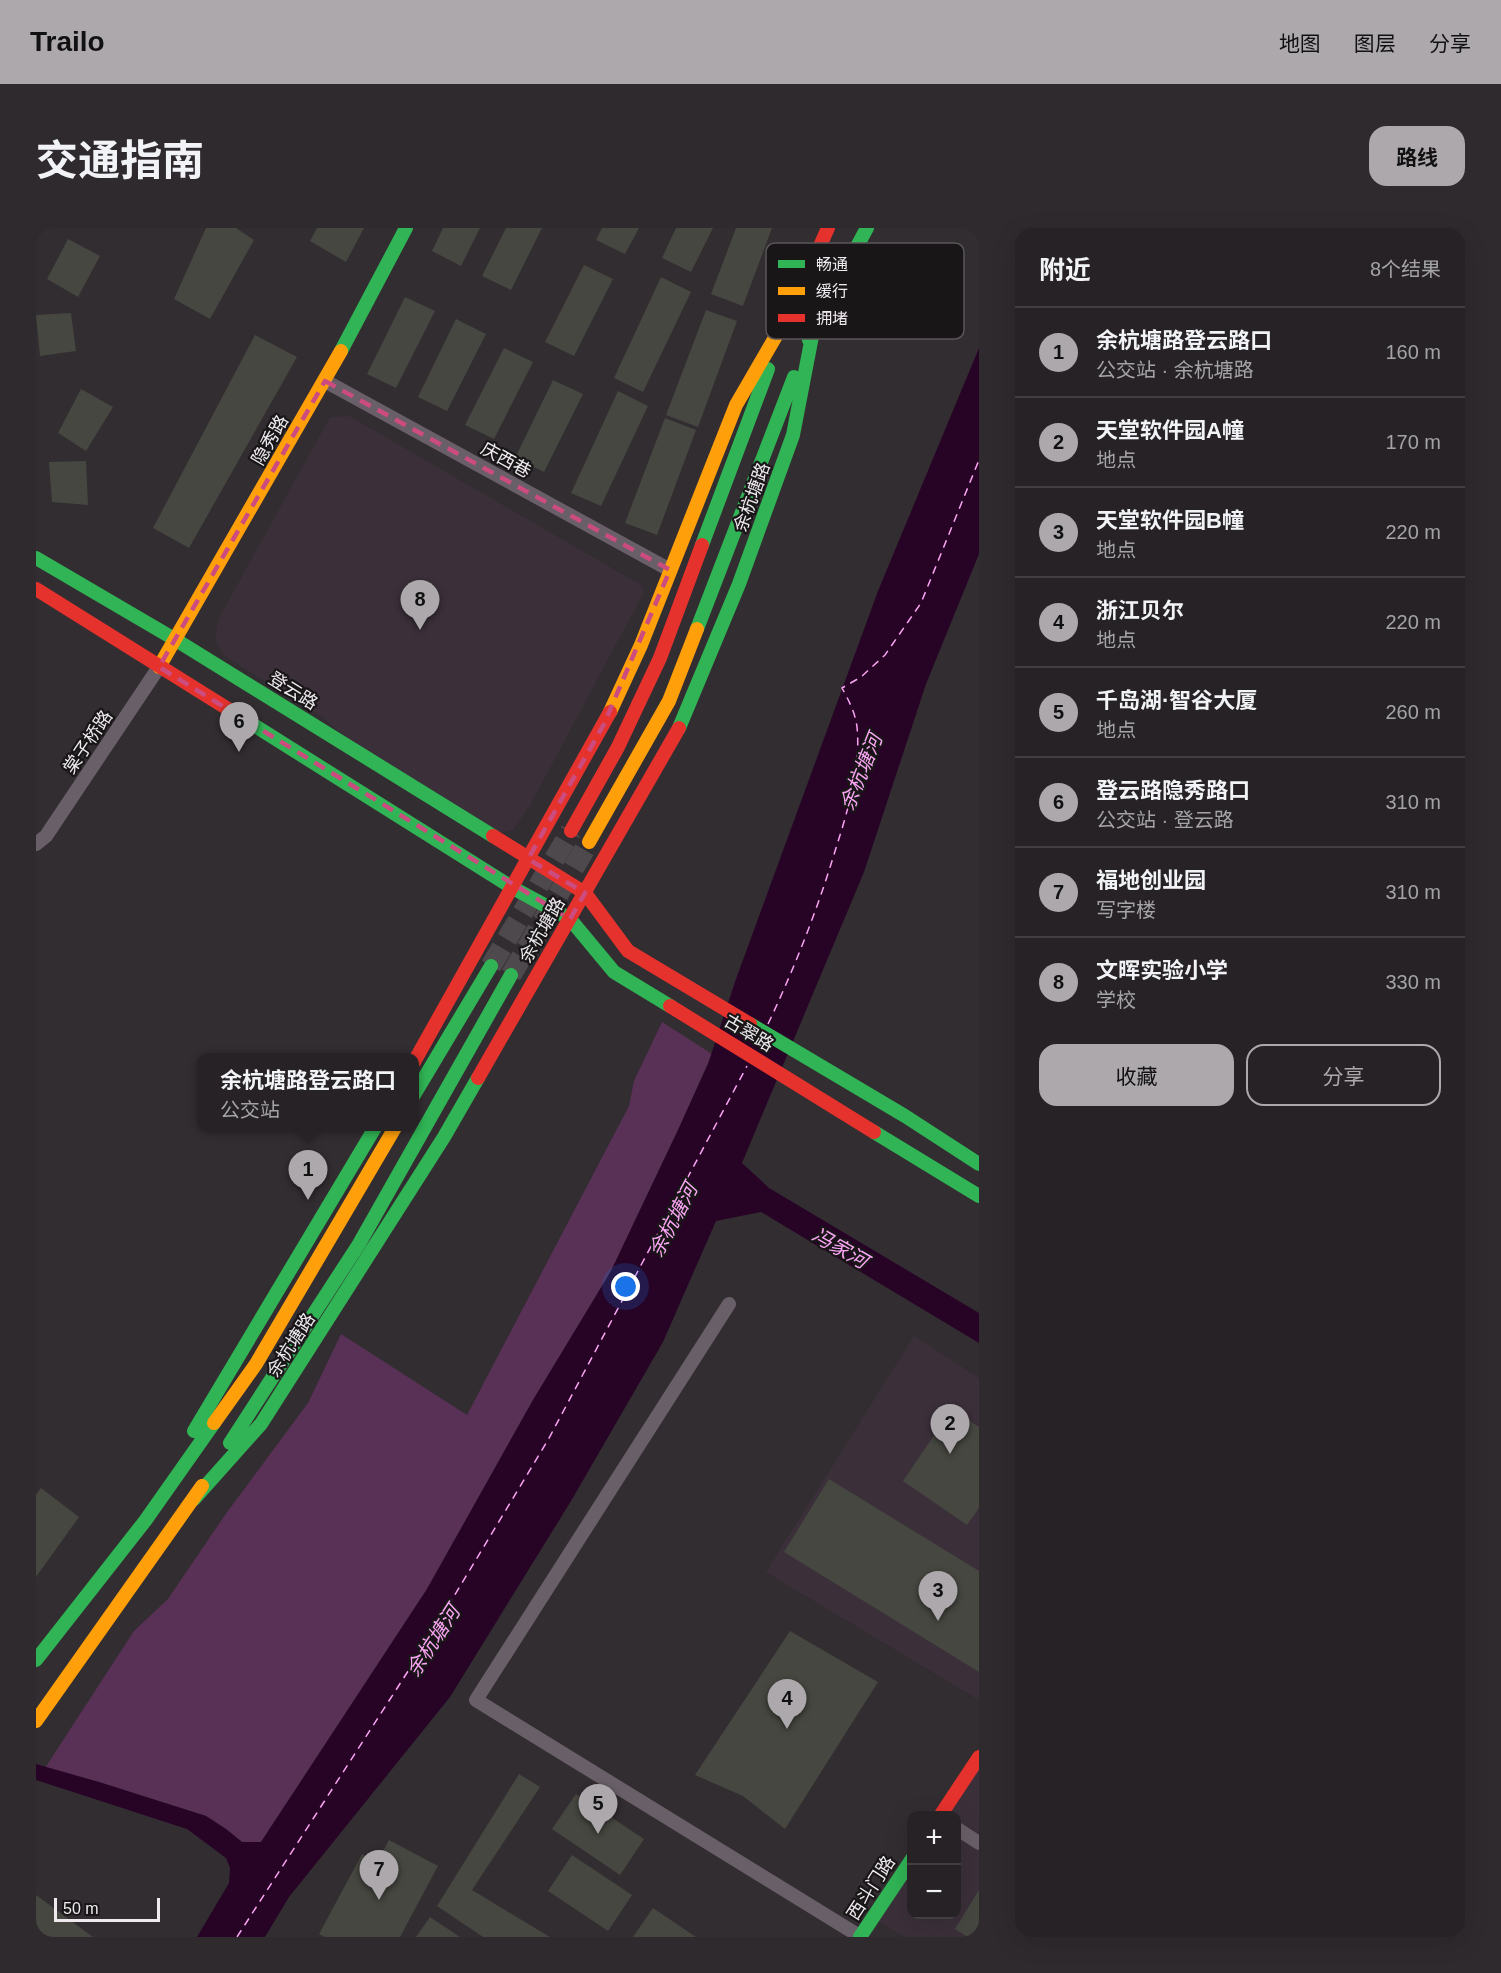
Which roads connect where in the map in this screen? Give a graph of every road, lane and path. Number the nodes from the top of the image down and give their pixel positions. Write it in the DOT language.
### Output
graph roads {
  1 [pos="406,228"];
  2 [pos="828,228"];
  3 [pos="867,228"];
  4 [pos="821,243"];
  5 [pos="859,243"];
  6 [pos="775,339"];
  7 [pos="780,339"];
  8 [pos="809,339"];
  9 [pos="811,339"];
  10 [pos="325,381"];
  11 [pos="36,558"];
  12 [pos="670,570"];
  13 [pos="36,589"];
  14 [pos="176,640"];
  15 [pos="159,667"];
  16 [pos="571,831"];
  17 [pos="41,840"];
  18 [pos="588,842"];
  19 [pos="528,859"];
  20 [pos="513,888"];
  21 [pos="585,893"];
  22 [pos="570,919"];
  23 [pos="491,966"];
  24 [pos="511,975"];
  25 [pos="419,1053"];
  26 [pos="419,1087"];
  27 [pos="373,1131"];
  28 [pos="393,1131"];
  29 [pos="979,1164"];
  30 [pos="979,1196"];
  31 [pos="729,1304"];
  32 [pos="194,1499"];
  33 [pos="145,1521"];
  34 [pos="36,1660"];
  35 [pos="36,1720"];
  36 [pos="979,1757"];
  37 [pos="943,1811"];
  38 [pos="961,1831"];
  39 [pos="979,1843"];
  40 [pos="908,1865"];
  41 [pos="861,1937"];
  1 -- 10 [label="main road, 隐秀路"];
  2 -- 4 [label="main road, 余杭塘路"];
  3 -- 5 [label="main road, 余杭塘路"];
  6 -- 12 [label="main road, 余杭塘路"];
  7 -- 16 [label="main road, 余杭塘路"];
  8 -- 18 [label="main road, 余杭塘路"];
  9 -- 21 [label="main road, 余杭塘路"];
  10 -- 12 [label="street, 庆西巷"];
  10 -- 14 [label="main road, 隐秀路"];
  11 -- 14 [label="main road, 登云路"];
  12 -- 19 [label="main road, 余杭塘路"];
  13 -- 15 [label="main road"];
  14 -- 15 [label="main road, 隐秀路"];
  14 -- 19 [label="main road, 登云路"];
  15 -- 17 [label="street, 棠子桥路"];
  15 -- 20 [label="main road"];
  19 -- 20 [label="main road, 余杭塘路"];
  19 -- 21 [label="main road, 古翠路"];
  20 -- 22 [label="main road, 古翠路"];
  20 -- 25 [label="main road, 余杭塘路"];
  21 -- 22 [label="main road, 余杭塘路"];
  21 -- 29 [label="main road, 古翠路"];
  22 -- 30 [label="main road, 古翠路"];
  22 -- 32 [label="main road, 余杭塘路"];
  23 -- 26 [label="main road, 余杭塘路"];
  24 -- 32 [label="main road, 余杭塘路"];
  27 -- 33 [label="main road, 余杭塘路"];
  28 -- 33 [label="main road, 余杭塘路"];
  31 -- 41 [label="street"];
  32 -- 35 [label="main road, 余杭塘路"];
  33 -- 34 [label="main road, 余杭塘路"];
  36 -- 37 [label="main road"];
  38 -- 39 [label="street"];
  40 -- 41 [label="main road, 西斗门路"];
}
